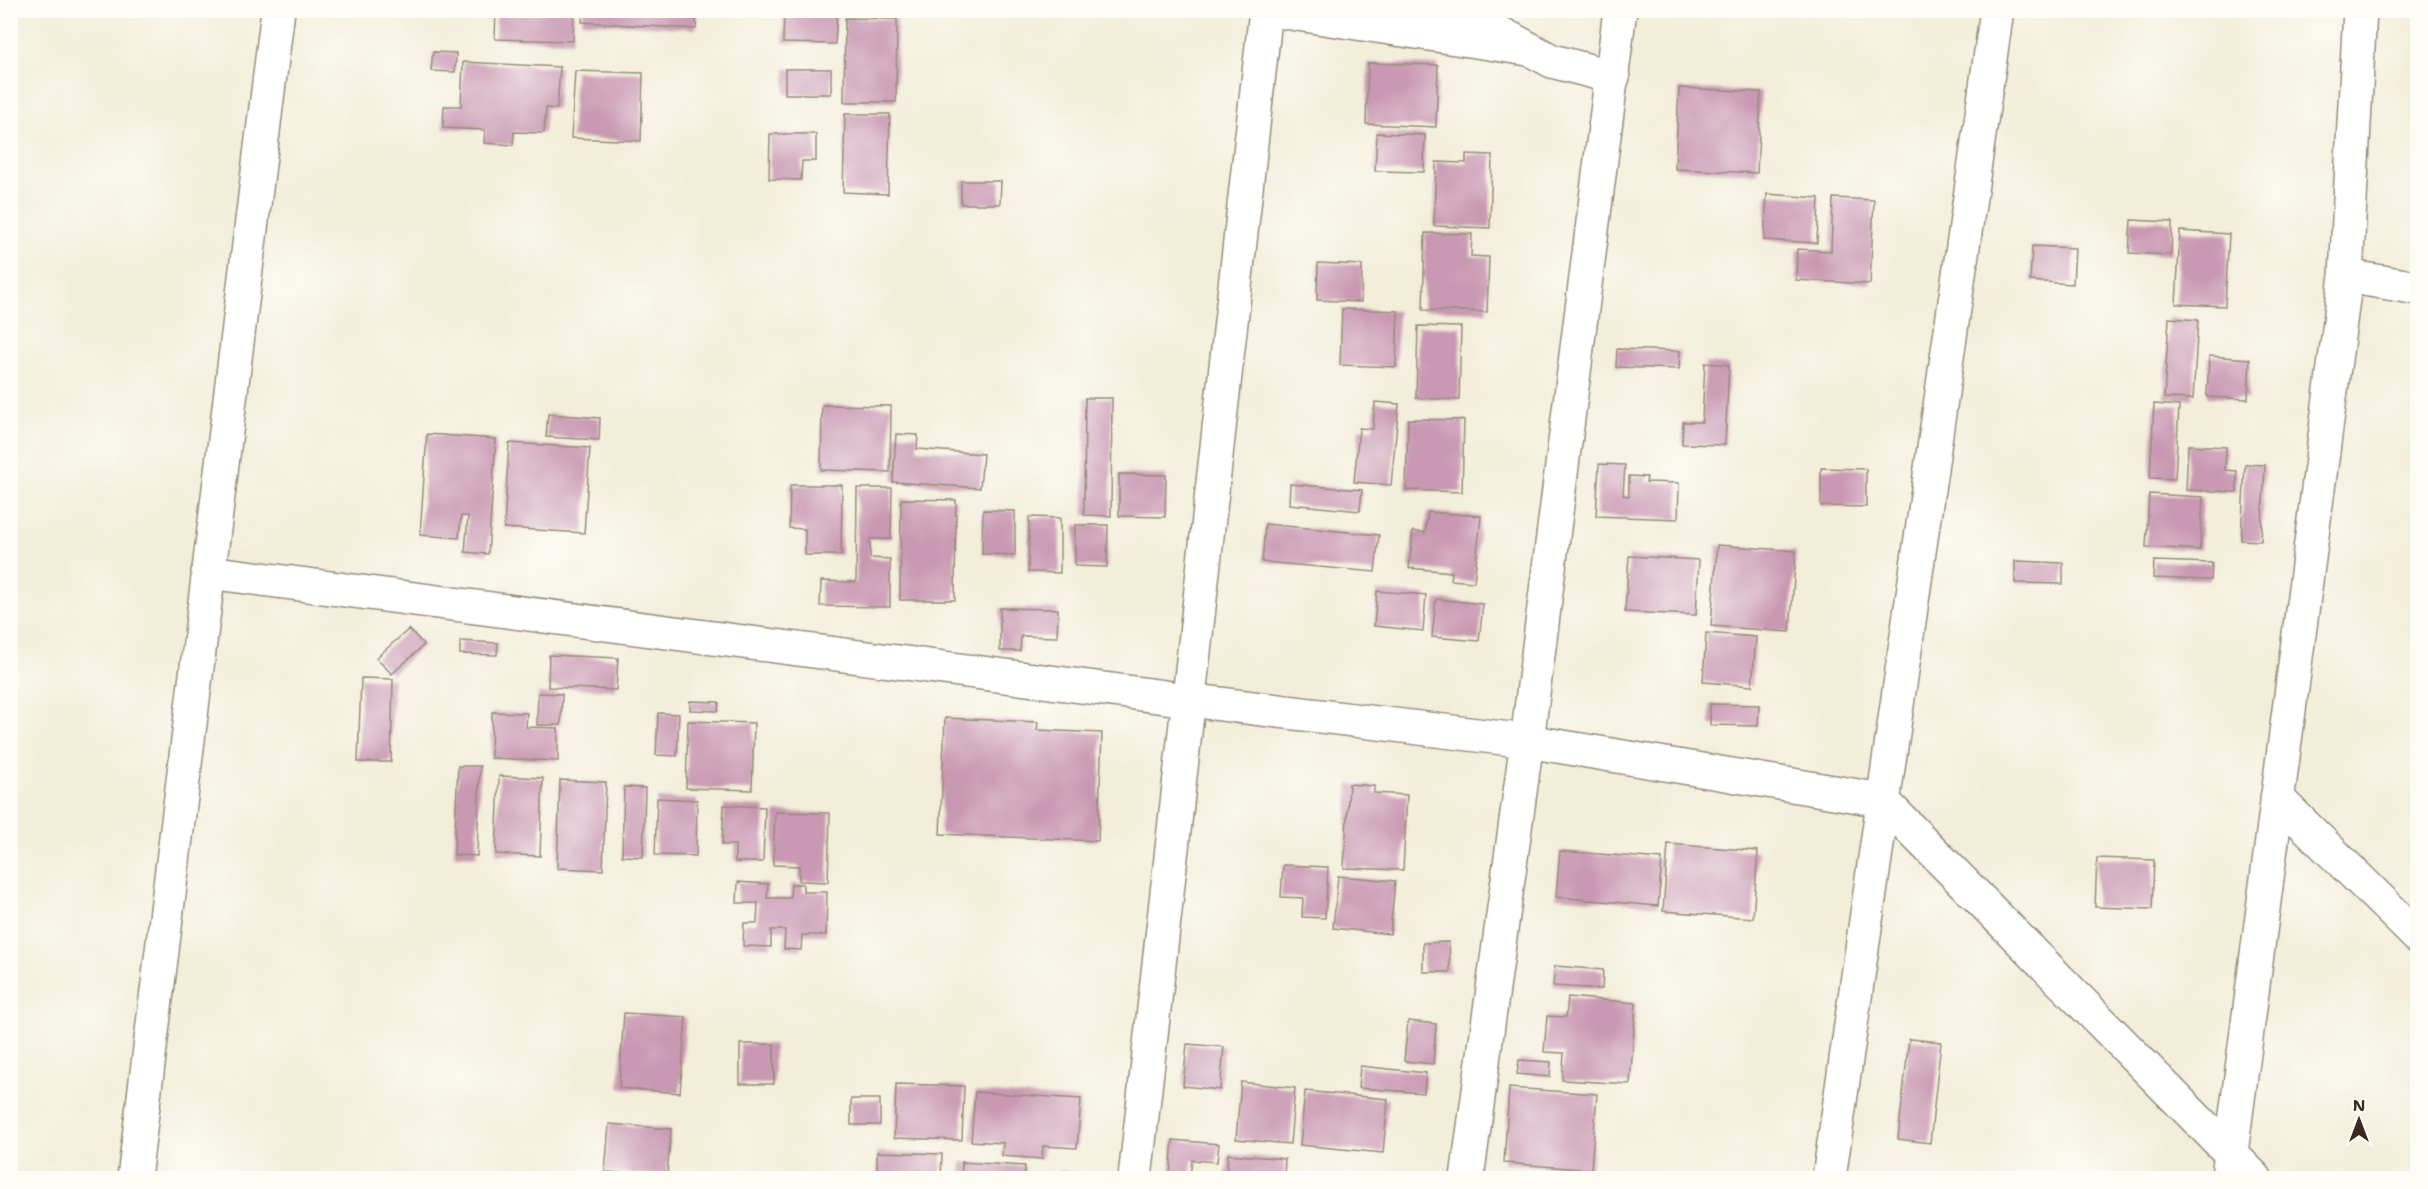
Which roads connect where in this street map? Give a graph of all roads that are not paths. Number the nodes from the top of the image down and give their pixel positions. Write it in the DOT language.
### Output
graph roads {
  1 [pos="278,10"];
  2 [pos="1266,10"];
  3 [pos="1271,10"];
  4 [pos="1457,10"];
  5 [pos="1620,10"];
  6 [pos="1997,10"];
  7 [pos="2360,10"];
  8 [pos="1528,49"];
  9 [pos="1613,76"];
  10 [pos="2346,276"];
  11 [pos="2418,288"];
  12 [pos="208,572"];
  13 [pos="1188,700"];
  14 [pos="1527,741"];
  15 [pos="2277,798"];
  16 [pos="1881,800"];
  17 [pos="2418,937"];
  18 [pos="2229,1166"];
  19 [pos="134,1179"];
  20 [pos="1135,1179"];
  21 [pos="1467,1179"];
  22 [pos="1829,1179"];
  23 [pos="2255,1179"];
  1 -- 12 [label="street"];
  2 -- 13 [label="street"];
  3 -- 8 [label="street"];
  4 -- 8 [label="street"];
  5 -- 9 [label="street"];
  6 -- 16 [label="street"];
  7 -- 10 [label="street"];
  8 -- 9 [label="street"];
  9 -- 14 [label="street"];
  10 -- 11 [label="street"];
  10 -- 15 [label="street"];
  12 -- 13 [label="street"];
  12 -- 19 [label="street"];
  13 -- 14 [label="street"];
  13 -- 20 [label="street"];
  14 -- 16 [label="street"];
  14 -- 21 [label="street"];
  15 -- 17 [label="street"];
  15 -- 18 [label="street"];
  16 -- 18 [label="street"];
  16 -- 22 [label="street"];
  18 -- 23 [label="street"];
}
